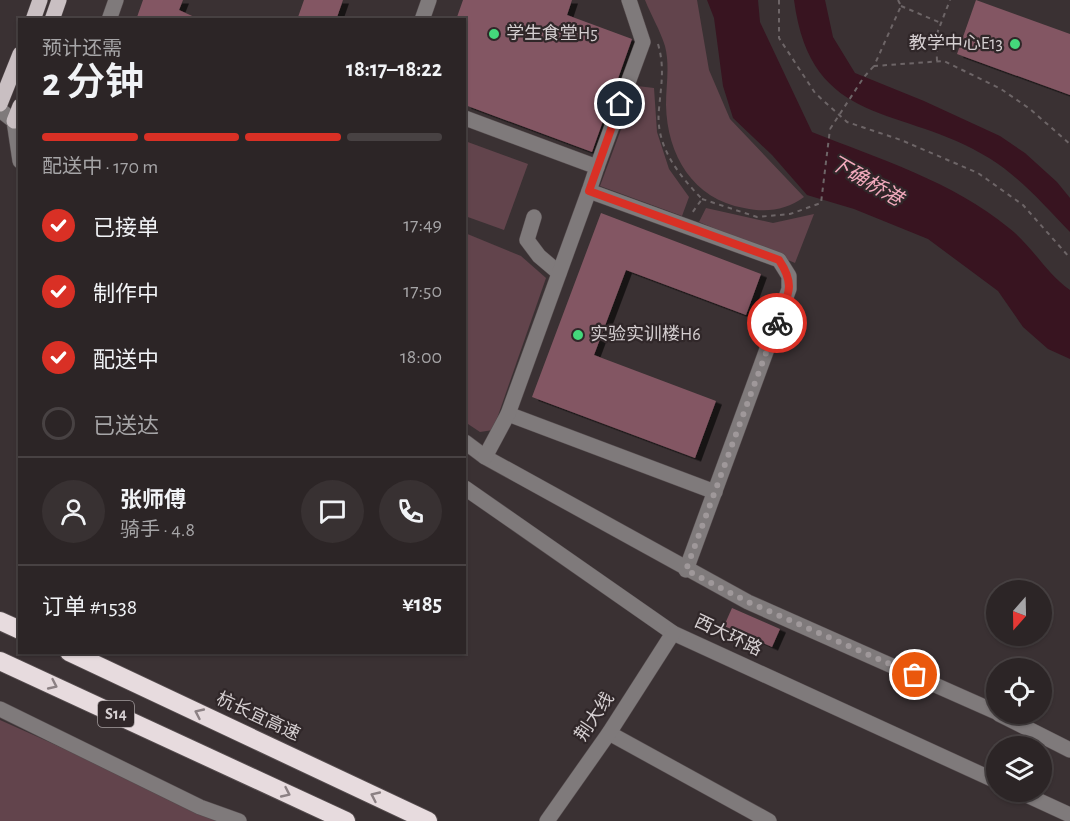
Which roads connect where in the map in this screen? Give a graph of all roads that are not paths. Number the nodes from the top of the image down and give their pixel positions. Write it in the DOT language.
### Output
graph roads {
  1 [pos="40,0"];
  2 [pos="59,0"];
  3 [pos="116,0"];
  4 [pos="429,0"];
  5 [pos="629,0"];
  6 [pos="34,18"];
  7 [pos="53,18"];
  8 [pos="110,18"];
  9 [pos="423,18"];
  10 [pos="18,59"];
  11 [pos="0,104"];
  12 [pos="0,110"];
  13 [pos="18,111"];
  14 [pos="466,118"];
  15 [pos="14,121"];
  16 [pos="18,148"];
  17 [pos="597,167"];
  18 [pos="589,191"];
  19 [pos="534,217"];
  20 [pos="559,273"];
  21 [pos="508,414"];
  22 [pos="466,443"];
  23 [pos="485,457"];
  24 [pos="466,489"];
  25 [pos="715,492"];
  26 [pos="686,570"];
  27 [pos="673,633"];
  28 [pos="73,654"];
  29 [pos="0,661"];
  30 [pos="986,708"];
  31 [pos="0,709"];
  32 [pos="1019,724"];
  33 [pos="609,733"];
  34 [pos="1070,750"];
  35 [pos="986,776"];
  36 [pos="1042,802"];
  37 [pos="1070,815"];
  38 [pos="239,821"];
  39 [pos="346,821"];
  40 [pos="428,821"];
  41 [pos="547,821"];
  42 [pos="769,821"];
  1 -- 6 [label="main road"];
  2 -- 7 [label="main road"];
  3 -- 8 [label="street"];
  4 -- 9 [label="street"];
  5 -- 17 [label="street"];
  10 -- 11 [label="main road"];
  12 -- 15 [label="street"];
  13 -- 15 [label="main road"];
  14 -- 17 [label="street"];
  15 -- 16 [label="street"];
  17 -- 18 [label="street"];
  18 -- 20 [label="street"];
  18 -- 25 [label="street"];
  19 -- 20 [label="street"];
  20 -- 21 [label="street"];
  21 -- 23 [label="street"];
  21 -- 25 [label="street"];
  22 -- 23 [label="street"];
  23 -- 26 [label="street"];
  24 -- 27 [label="street, 西大环路"];
  25 -- 26 [label="street"];
  26 -- 30 [label="street"];
  27 -- 33 [label="street, 荆大线"];
  27 -- 35 [label="street, 西大环路"];
  40 -- 28 [label="highway, 杭长宜高速 / S14, one-way"];
  29 -- 39 [label="highway, S14, one-way"];
  31 -- 38 [label="street"];
  32 -- 34 [label="street"];
  33 -- 41 [label="street, 荆大线"];
  33 -- 42 [label="street"];
  36 -- 37 [label="street"];
}
